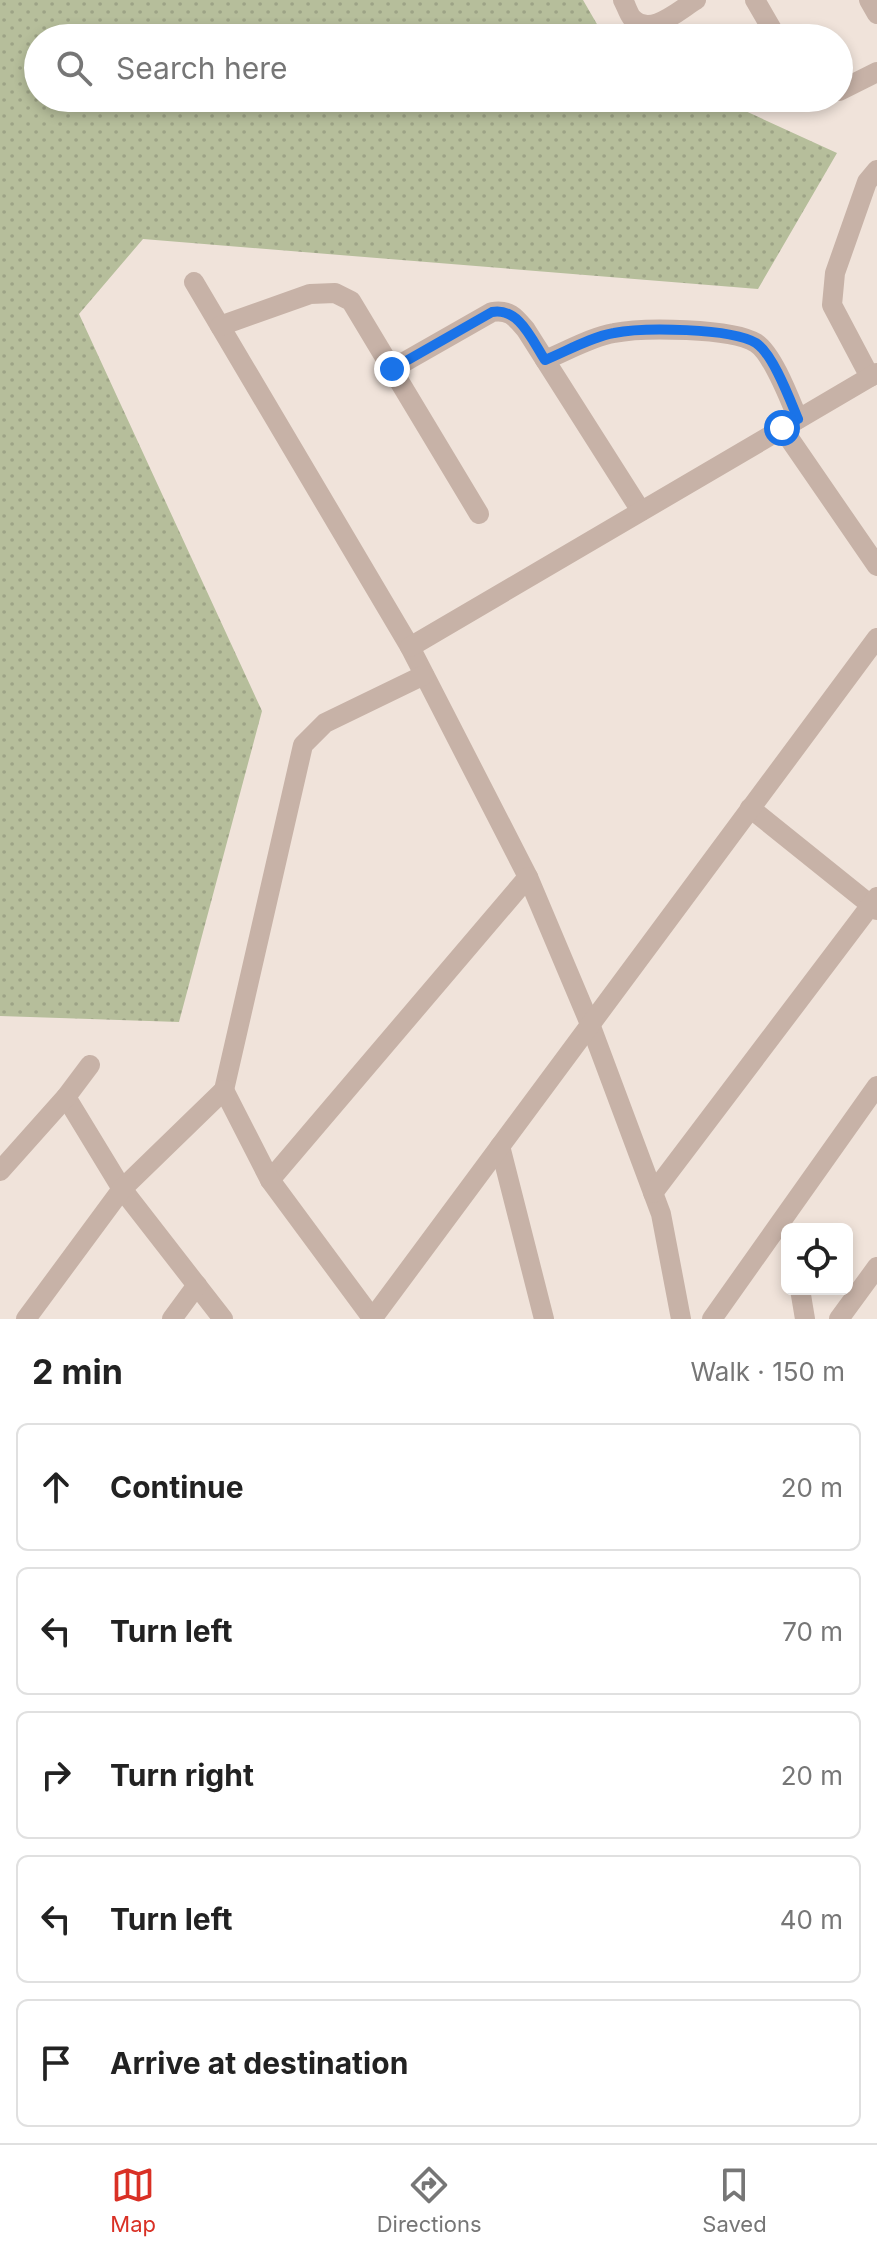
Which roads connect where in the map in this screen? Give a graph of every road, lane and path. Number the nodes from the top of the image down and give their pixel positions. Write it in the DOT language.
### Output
graph roads {
  1 [pos="623,0"];
  2 [pos="696,0"];
  3 [pos="755,0"];
  4 [pos="869,0"];
  5 [pos="877,14"];
  6 [pos="642,24"];
  7 [pos="657,24"];
  8 [pos="769,24"];
  9 [pos="877,72"];
  10 [pos="853,84"];
  11 [pos="877,170"];
  12 [pos="194,282"];
  13 [pos="220,326"];
  14 [pos="545,360"];
  15 [pos="392,369"];
  16 [pos="874,375"];
  17 [pos="790,424"];
  18 [pos="641,511"];
  19 [pos="479,514"];
  20 [pos="877,566"];
  21 [pos="877,638"];
  22 [pos="410,647"];
  23 [pos="424,675"];
  24 [pos="750,808"];
  25 [pos="528,877"];
  26 [pos="875,904"];
  27 [pos="590,1024"];
  28 [pos="90,1065"];
  29 [pos="877,1086"];
  30 [pos="224,1090"];
  31 [pos="66,1097"];
  32 [pos="500,1146"];
  33 [pos="0,1171"];
  34 [pos="270,1180"];
  35 [pos="122,1189"];
  36 [pos="653,1193"];
  37 [pos="788,1220"];
  38 [pos="877,1267"];
  39 [pos="197,1285"];
  40 [pos="801,1295"];
  41 [pos="26,1319"];
  42 [pos="172,1319"];
  43 [pos="223,1319"];
  44 [pos="372,1319"];
  45 [pos="544,1319"];
  46 [pos="681,1319"];
  47 [pos="712,1319"];
  48 [pos="805,1319"];
  49 [pos="839,1319"];
  1 -- 6 [label="street"];
  2 -- 7 [label="street"];
  3 -- 8 [label="street"];
  4 -- 5 [label="street"];
  9 -- 10 [label="street"];
  11 -- 16 [label="street"];
  12 -- 13 [label="street"];
  13 -- 15 [label="street"];
  13 -- 22 [label="street"];
  14 -- 15 [label="street"];
  14 -- 17 [label="street"];
  14 -- 18 [label="street"];
  15 -- 19 [label="street"];
  16 -- 17 [label="street"];
  17 -- 18 [label="street"];
  17 -- 20 [label="street"];
  18 -- 22 [label="street"];
  21 -- 24 [label="street"];
  22 -- 23 [label="street"];
  23 -- 25 [label="street"];
  23 -- 30 [label="street"];
  24 -- 26 [label="street"];
  24 -- 27 [label="street"];
  25 -- 27 [label="street"];
  25 -- 34 [label="street"];
  26 -- 36 [label="street"];
  27 -- 32 [label="street"];
  27 -- 36 [label="street"];
  28 -- 31 [label="street"];
  29 -- 37 [label="street"];
  30 -- 34 [label="street"];
  30 -- 35 [label="street"];
  31 -- 33 [label="street"];
  31 -- 35 [label="street"];
  32 -- 44 [label="street"];
  32 -- 45 [label="street"];
  34 -- 44 [label="street"];
  35 -- 39 [label="street"];
  35 -- 41 [label="street"];
  36 -- 46 [label="street"];
  37 -- 47 [label="street"];
  38 -- 49 [label="street"];
  39 -- 42 [label="street"];
  39 -- 43 [label="street"];
  40 -- 48 [label="street"];
}
